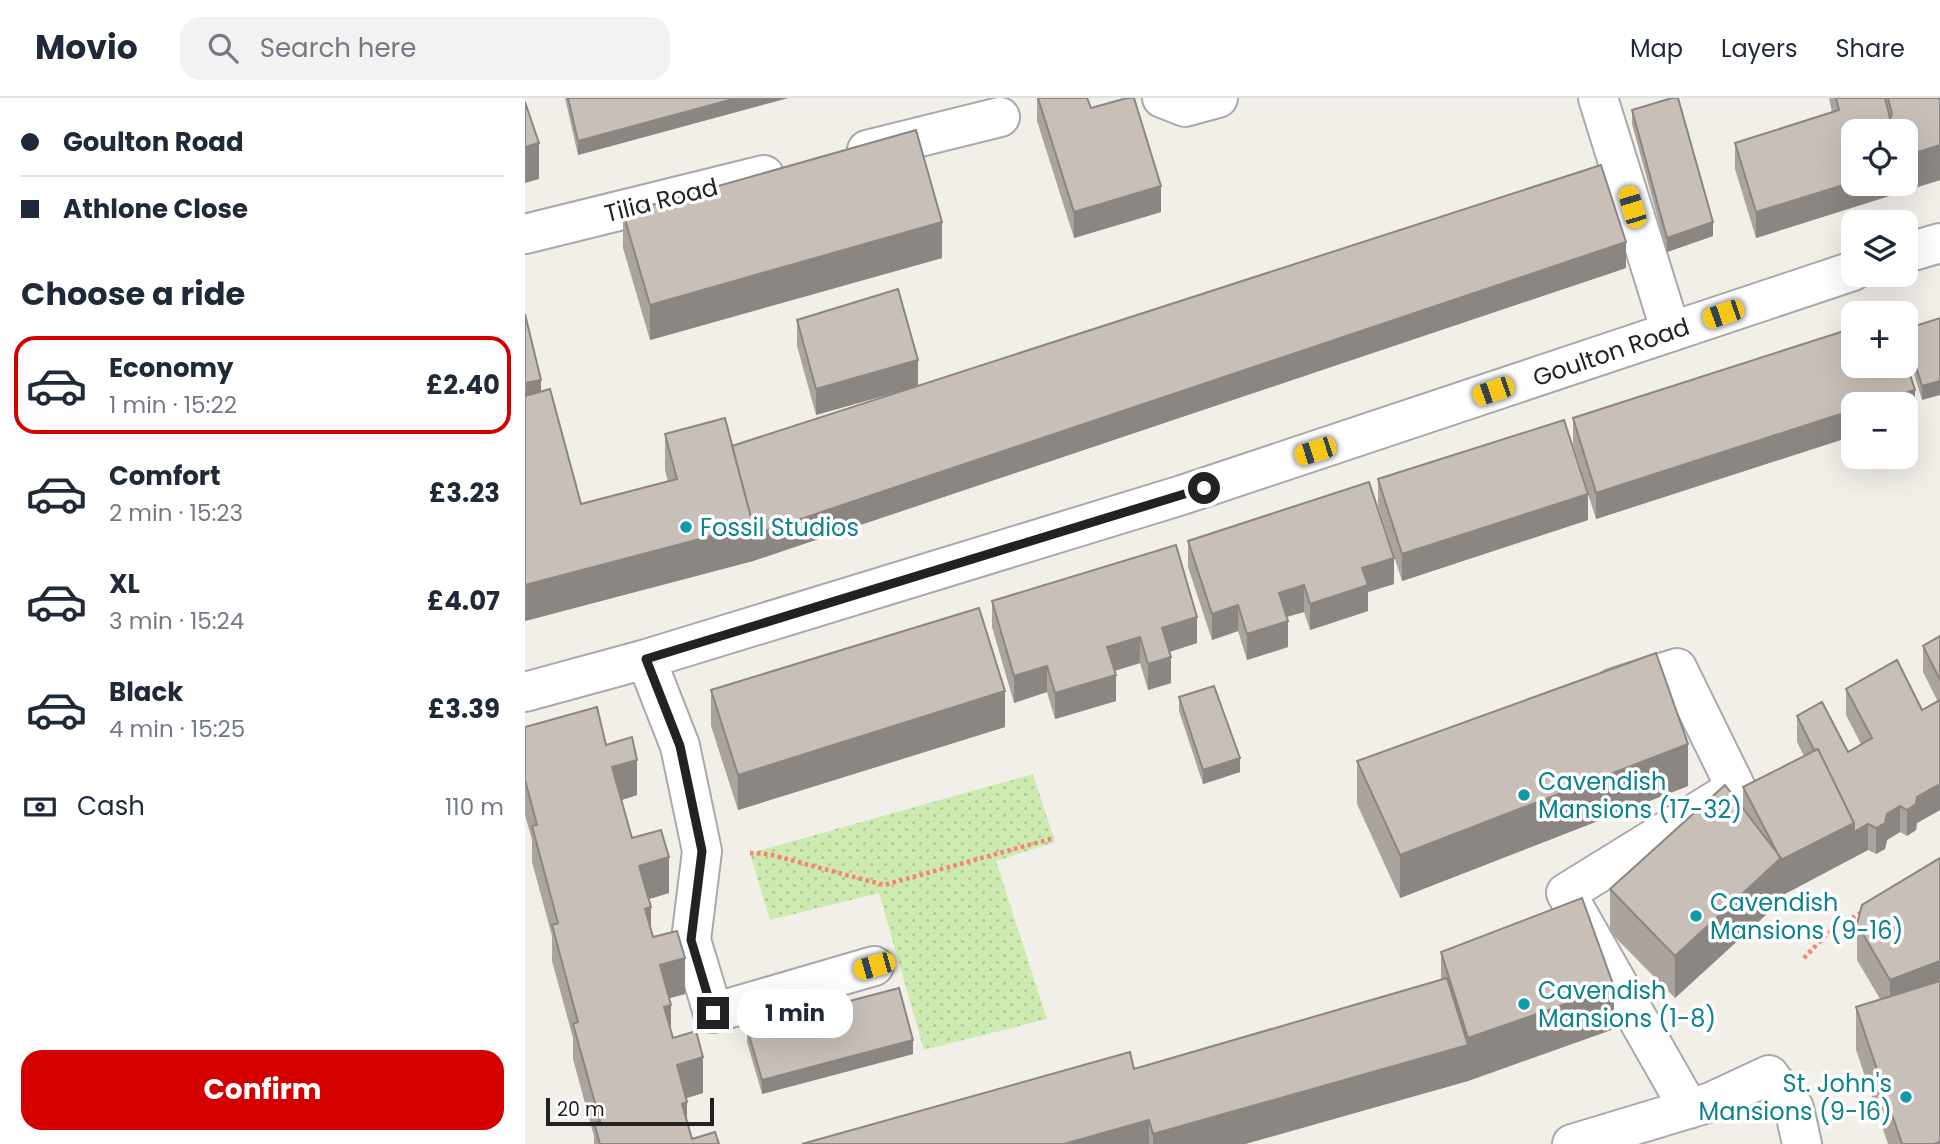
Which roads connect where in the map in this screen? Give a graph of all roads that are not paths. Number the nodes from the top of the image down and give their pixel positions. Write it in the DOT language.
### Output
graph roads {
  1 [pos="1162,98"];
  2 [pos="1217,98"];
  3 [pos="1598,98"];
  4 [pos="1000,117"];
  5 [pos="525,234"];
  6 [pos="1940,243"];
  7 [pos="1918,249"];
  8 [pos="1841,275"];
  9 [pos="1671,332"];
  10 [pos="646,659"];
  11 [pos="525,692"];
  12 [pos="1585,697"];
  13 [pos="874,966"];
  14 [pos="1689,1109"];
  15 [pos="1572,1144"];
  16 [pos="1802,1144"];
  1 -- 2 [label="street"];
  3 -- 9 [label="street"];
  4 -- 5 [label="street, Tilia Road"];
  6 -- 7 [label="street"];
  8 -- 9 [label="street, Goulton Road"];
  9 -- 10 [label="street, Goulton Road"];
  10 -- 11 [label="street, Goulton Road"];
  10 -- 13 [label="street"];
  12 -- 14 [label="street"];
  14 -- 15 [label="street"];
  14 -- 16 [label="street"];
}
